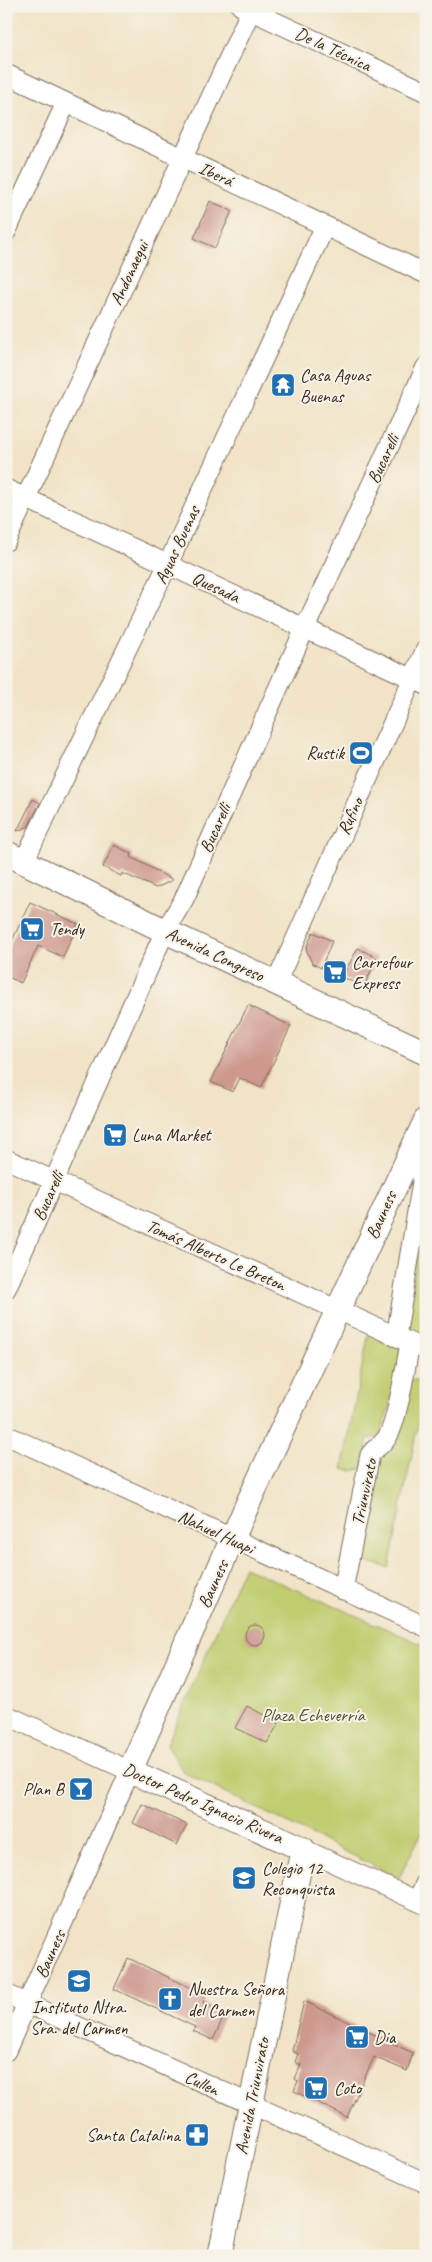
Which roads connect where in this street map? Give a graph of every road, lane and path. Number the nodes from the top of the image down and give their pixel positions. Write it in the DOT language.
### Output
graph roads {
  1 [pos="248,8"];
  2 [pos="6,74"];
  3 [pos="426,92"];
  4 [pos="66,103"];
  5 [pos="182,158"];
  6 [pos="325,226"];
  7 [pos="6,232"];
  8 [pos="426,274"];
  9 [pos="426,367"];
  10 [pos="6,488"];
  11 [pos="26,498"];
  12 [pos="6,541"];
  13 [pos="168,564"];
  14 [pos="305,628"];
  15 [pos="426,649"];
  16 [pos="419,681"];
  17 [pos="15,857"];
  18 [pos="165,931"];
  19 [pos="276,982"];
  20 [pos="426,1053"];
  21 [pos="425,1122"];
  22 [pos="6,1159"];
  23 [pos="54,1181"];
  24 [pos="6,1289"];
  25 [pos="338,1310"];
  26 [pos="411,1344"];
  27 [pos="6,1436"];
  28 [pos="233,1540"];
  29 [pos="343,1590"];
  30 [pos="426,1627"];
  31 [pos="6,1715"];
  32 [pos="130,1770"];
  33 [pos="303,1848"];
  34 [pos="426,1882"];
  35 [pos="421,1903"];
  36 [pos="6,1994"];
  37 [pos="28,2003"];
  38 [pos="6,2051"];
  39 [pos="250,2104"];
  40 [pos="426,2183"];
  41 [pos="220,2256"];
  1 -- 3 [label="street, De la Técnica"];
  1 -- 5 [label="street, Andonaegui"];
  2 -- 4 [label="street, Iberá"];
  4 -- 5 [label="street, Iberá"];
  4 -- 7 [label="street"];
  5 -- 6 [label="street, Iberá"];
  5 -- 11 [label="street, Andonaegui"];
  6 -- 8 [label="street, Iberá"];
  6 -- 13 [label="street, Aguas Buenas"];
  9 -- 14 [label="street, Bucarelli"];
  10 -- 11 [label="street, Quesada"];
  11 -- 12 [label="street, Andonaegui"];
  11 -- 13 [label="street, Quesada"];
  13 -- 14 [label="street, Quesada"];
  13 -- 17 [label="street, Aguas Buenas"];
  14 -- 16 [label="street, Quesada"];
  14 -- 18 [label="street, Bucarelli"];
  15 -- 16 [label="street, Rufino"];
  16 -- 19 [label="street, Rufino"];
  17 -- 18 [label="main road, Avenida Congreso"];
  18 -- 19 [label="main road, Avenida Congreso"];
  18 -- 23 [label="street, Bucarelli"];
  19 -- 20 [label="main road, Avenida Congreso"];
  21 -- 25 [label="main road, Bauness"];
  21 -- 26 [label="street, Triunvirato"];
  22 -- 23 [label="street, Tomás Alberto Le Breton"];
  23 -- 24 [label="street, Bucarelli"];
  23 -- 25 [label="street, Tomás Alberto Le Breton"];
  25 -- 26 [label="street, Tomás Alberto Le Breton"];
  25 -- 28 [label="main road, Bauness"];
  26 -- 29 [label="street, Triunvirato"];
  27 -- 28 [label="street, Nahuel Huapi"];
  28 -- 29 [label="street, Nahuel Huapi"];
  28 -- 32 [label="main road, Bauness"];
  29 -- 30 [label="street, Nahuel Huapi"];
  31 -- 32 [label="street, Doctor Pedro Ignacio Rivera"];
  32 -- 33 [label="main road, Doctor Pedro Ignacio Rivera"];
  32 -- 37 [label="street, Bauness"];
  33 -- 35 [label="street, Doctor Pedro Ignacio Rivera"];
  33 -- 39 [label="main road, Avenida Triunvirato"];
  34 -- 35 [label="street"];
  36 -- 37 [label="street, Cullen"];
  37 -- 38 [label="street, Bauness"];
  37 -- 39 [label="street, Cullen"];
  39 -- 40 [label="street, Cullen"];
  39 -- 41 [label="main road, Avenida Triunvirato"];
}
